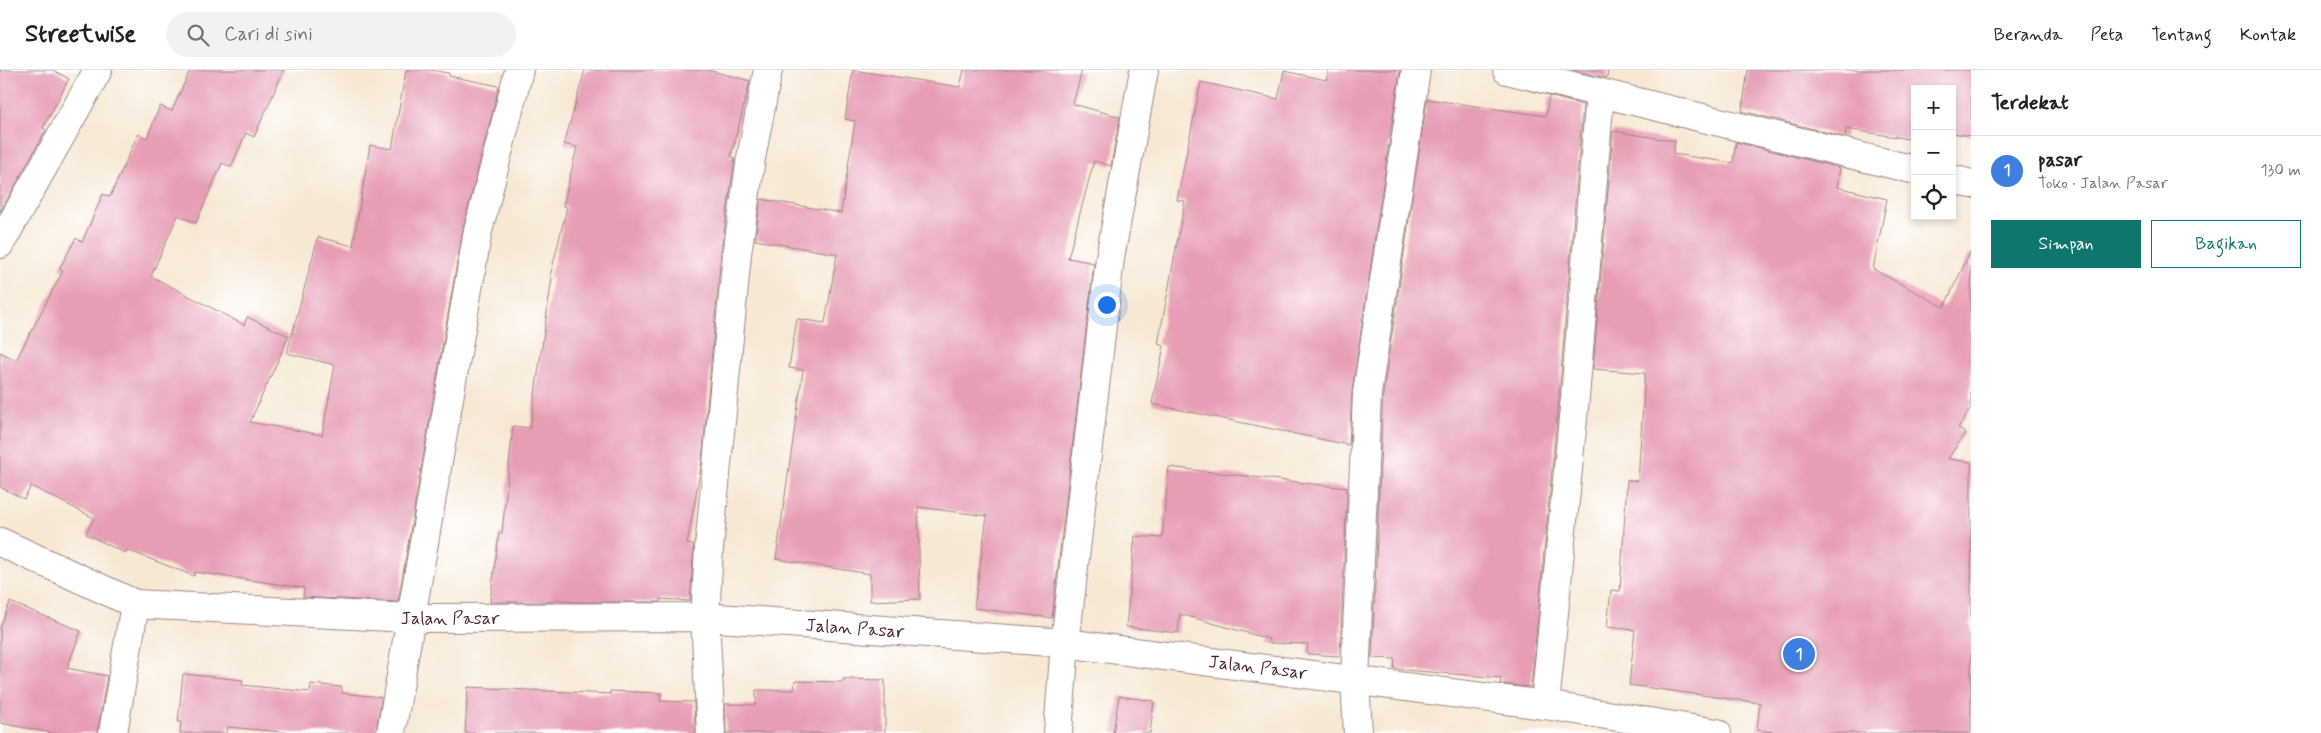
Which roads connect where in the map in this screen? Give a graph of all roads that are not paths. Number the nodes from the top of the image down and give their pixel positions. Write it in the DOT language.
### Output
graph roads {
  1 [pos="98,70"];
  2 [pos="519,70"];
  3 [pos="768,70"];
  4 [pos="1144,70"];
  5 [pos="1416,70"];
  6 [pos="1507,70"];
  7 [pos="1600,94"];
  8 [pos="1911,169"];
  9 [pos="1956,180"];
  10 [pos="1971,184"];
  11 [pos="0,244"];
  12 [pos="0,542"];
  13 [pos="135,604"];
  14 [pos="706,617"];
  15 [pos="410,618"];
  16 [pos="1065,643"];
  17 [pos="1355,680"];
  18 [pos="1545,705"];
  19 [pos="113,733"];
  20 [pos="391,733"];
  21 [pos="711,733"];
  22 [pos="1058,733"];
  23 [pos="1358,733"];
  24 [pos="1712,733"];
  25 [pos="1717,733"];
  1 -- 11 [label="street"];
  2 -- 15 [label="street"];
  3 -- 14 [label="street"];
  4 -- 16 [label="street"];
  5 -- 17 [label="street"];
  6 -- 7 [label="street"];
  7 -- 8 [label="street"];
  7 -- 18 [label="street"];
  9 -- 10 [label="street"];
  12 -- 13 [label="street, Jalan Pasar"];
  13 -- 15 [label="street, Jalan Pasar"];
  13 -- 19 [label="street"];
  14 -- 15 [label="street, Jalan Pasar"];
  14 -- 16 [label="street, Jalan Pasar"];
  14 -- 21 [label="street"];
  15 -- 20 [label="street"];
  16 -- 17 [label="street, Jalan Pasar"];
  16 -- 22 [label="street"];
  17 -- 18 [label="street, Jalan Pasar"];
  17 -- 23 [label="street"];
  18 -- 24 [label="street, Jalan Pasar"];
  24 -- 25 [label="street, Jalan Pasar"];
}
